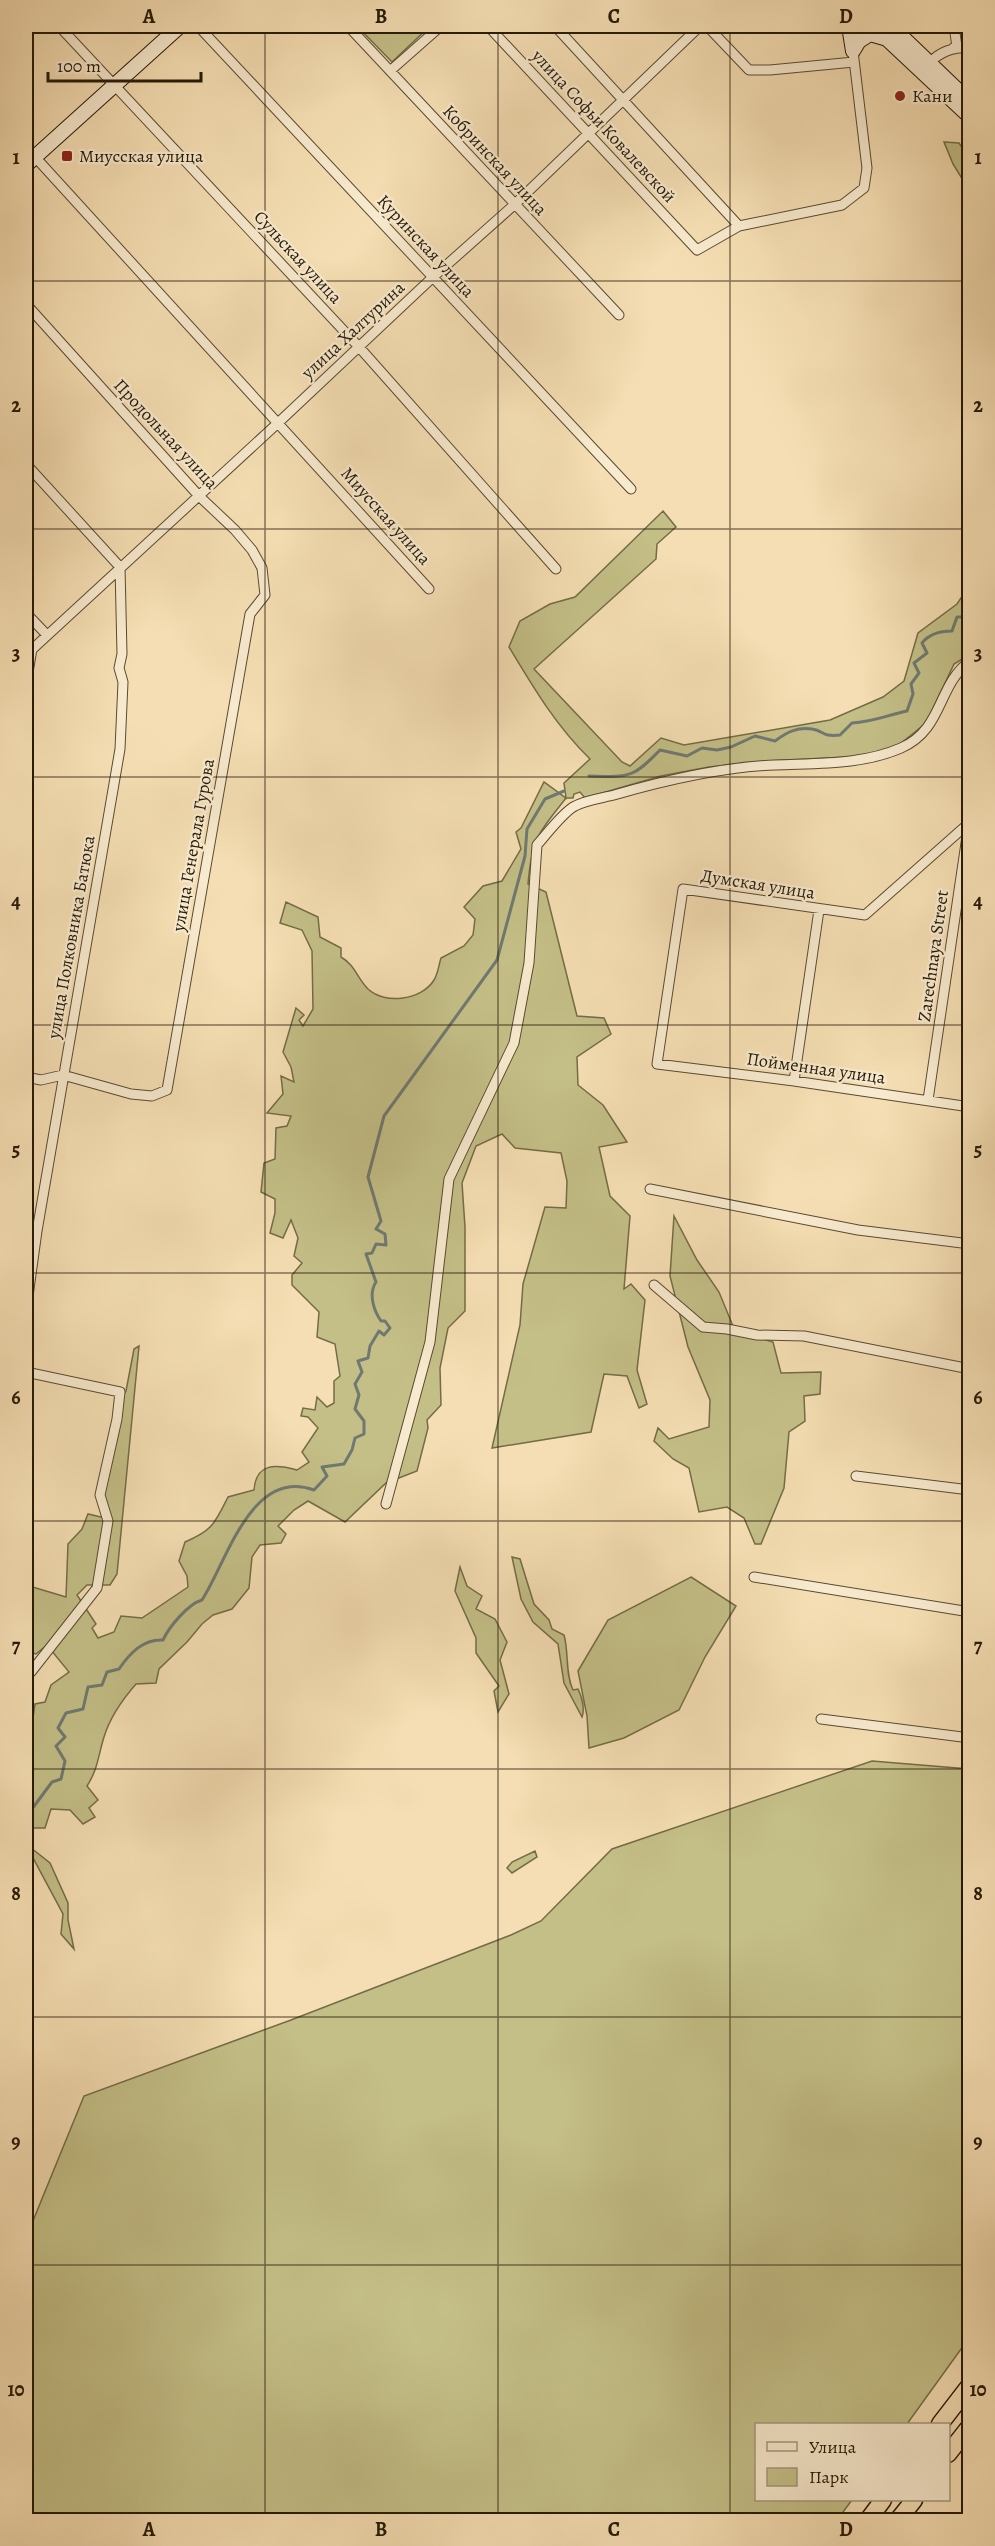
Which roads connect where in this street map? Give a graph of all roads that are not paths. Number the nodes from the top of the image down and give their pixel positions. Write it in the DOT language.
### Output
graph roads {
  1 [pos="59,26"];
  2 [pos="180,26"];
  3 [pos="198,26"];
  4 [pos="348,26"];
  5 [pos="441,26"];
  6 [pos="488,26"];
  7 [pos="555,26"];
  8 [pos="700,26"];
  9 [pos="707,26"];
  10 [pos="849,26"];
  11 [pos="873,26"];
  12 [pos="891,26"];
  13 [pos="954,26"];
  14 [pos="886,39"];
  15 [pos="969,47"];
  16 [pos="953,48"];
  17 [pos="854,56"];
  18 [pos="928,64"];
  19 [pos="390,71"];
  20 [pos="116,85"];
  21 [pos="625,100"];
  22 [pos="969,102"];
  23 [pos="969,117"];
  24 [pos="588,132"];
  25 [pos="28,156"];
  26 [pos="514,205"];
  27 [pos="739,226"];
  28 [pos="432,278"];
  29 [pos="26,304"];
  30 [pos="619,315"];
  31 [pos="359,347"];
  32 [pos="279,422"];
  33 [pos="26,464"];
  34 [pos="631,489"];
  35 [pos="199,496"];
  36 [pos="120,567"];
  37 [pos="556,568"];
  38 [pos="429,589"];
  39 [pos="265,595"];
  40 [pos="26,612"];
  41 [pos="47,635"];
  42 [pos="29,652"];
  43 [pos="969,661"];
  44 [pos="26,684"];
  45 [pos="969,820"];
  46 [pos="819,910"];
  47 [pos="657,1064"];
  48 [pos="63,1075"];
  49 [pos="26,1077"];
  50 [pos="794,1081"];
  51 [pos="928,1100"];
  52 [pos="969,1107"];
  53 [pos="650,1189"];
  54 [pos="969,1244"];
  55 [pos="654,1285"];
  56 [pos="26,1311"];
  57 [pos="969,1369"];
  58 [pos="26,1372"];
  59 [pos="856,1476"];
  60 [pos="969,1490"];
  61 [pos="386,1504"];
  62 [pos="754,1577"];
  63 [pos="969,1612"];
  64 [pos="28,1671"];
  65 [pos="821,1719"];
  66 [pos="969,1738"];
  67 [pos="969,2385"];
  68 [pos="941,2423"];
  69 [pos="969,2426"];
  70 [pos="950,2451"];
  71 [pos="882,2501"];
  72 [pos="912,2501"];
  73 [pos="868,2520"];
  74 [pos="898,2520"];
  1 -- 20 [label="street, Сульская улица"];
  2 -- 20 [label="main road"];
  3 -- 28 [label="street, Куринская улица"];
  4 -- 19 [label="street, Кобринская улица"];
  5 -- 19 [label="street"];
  6 -- 24 [label="street, улица Софьи Ковалевской"];
  7 -- 21 [label="street, улица Софьи Ковалевской"];
  8 -- 21 [label="street, улица Халтурина"];
  9 -- 17 [label="street"];
  10 -- 17 [label="main road"];
  11 -- 14 [label="main road"];
  12 -- 18 [label="main road"];
  13 -- 16 [label="street"];
  14 -- 17 [label="main road"];
  14 -- 23 [label="main road"];
  15 -- 16 [label="street"];
  16 -- 18 [label="street"];
  17 -- 27 [label="street"];
  18 -- 22 [label="main road"];
  19 -- 26 [label="street, Кобринская улица"];
  20 -- 25 [label="main road"];
  20 -- 31 [label="street, Сульская улица"];
  21 -- 24 [label="street, улица Халтурина"];
  21 -- 27 [label="street, улица Софьи Ковалевской"];
  24 -- 26 [label="street, улица Халтурина"];
  24 -- 27 [label="street, улица Софьи Ковалевской"];
  25 -- 32 [label="street, Миусская улица"];
  26 -- 28 [label="street, улица Халтурина"];
  26 -- 30 [label="street, Кобринская улица"];
  28 -- 31 [label="street, улица Халтурина"];
  28 -- 34 [label="street, Куринская улица"];
  29 -- 35 [label="street, Продольная улица"];
  31 -- 32 [label="street, улица Халтурина"];
  31 -- 37 [label="street, Сульская улица"];
  32 -- 35 [label="street, улица Халтурина"];
  32 -- 38 [label="street, Миусская улица"];
  33 -- 36 [label="street"];
  35 -- 36 [label="street, улица Халтурина"];
  35 -- 39 [label="street, Продольная улица"];
  36 -- 41 [label="street, улица Халтурина"];
  36 -- 48 [label="street, улица Полковника Батюка"];
  39 -- 48 [label="street, улица Генерала Гурова"];
  40 -- 41 [label="street"];
  41 -- 42 [label="street, улица Халтурина"];
  42 -- 44 [label="street"];
  43 -- 61 [label="street"];
  45 -- 46 [label="street, Думская улица"];
  45 -- 51 [label="street, Zarechnaya Street"];
  46 -- 47 [label="street, Думская улица"];
  46 -- 50 [label="street"];
  47 -- 50 [label="street, Пойменная улица"];
  48 -- 49 [label="street"];
  48 -- 56 [label="street, улица Полковника Батюка"];
  50 -- 51 [label="street, Пойменная улица"];
  51 -- 52 [label="street, Пойменная улица"];
  53 -- 54 [label="street"];
  55 -- 57 [label="street"];
  58 -- 64 [label="street"];
  59 -- 60 [label="street"];
  62 -- 63 [label="street"];
  65 -- 66 [label="street"];
  67 -- 68 [label="highway"];
  69 -- 70 [label="highway"];
  71 -- 73 [label="highway"];
  72 -- 74 [label="highway"];
}
